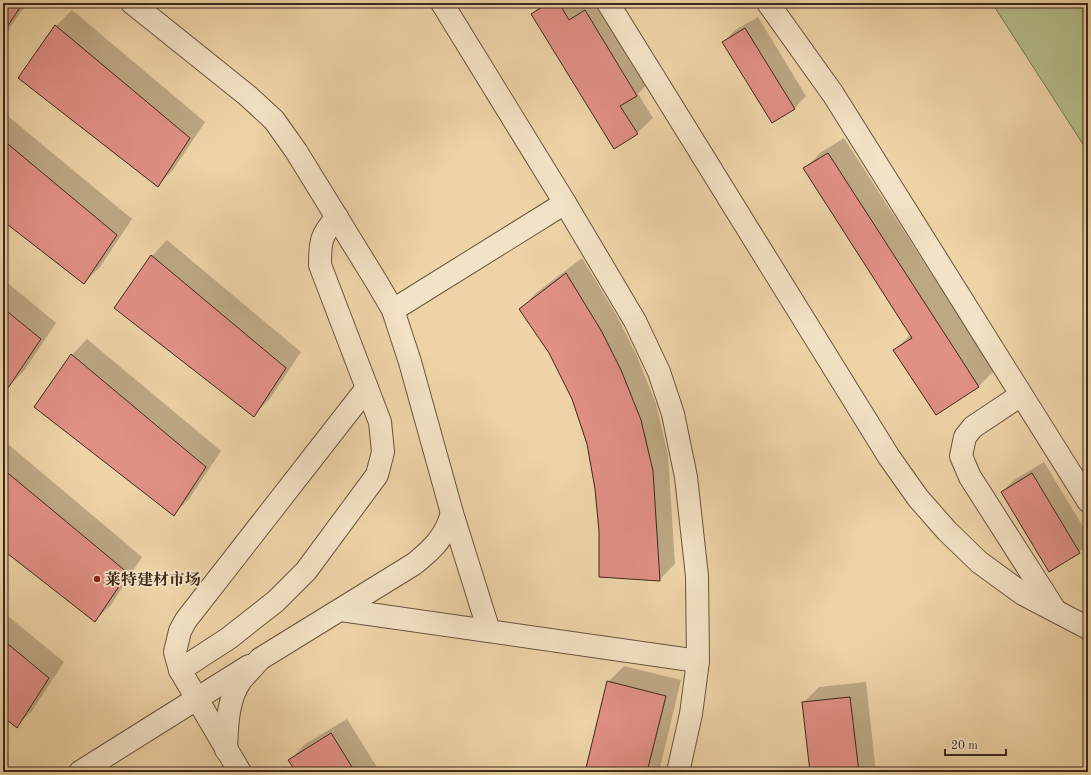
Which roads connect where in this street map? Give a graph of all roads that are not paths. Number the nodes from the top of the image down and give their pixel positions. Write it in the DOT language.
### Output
graph roads {
  1 [pos="132,3"];
  2 [pos="442,3"];
  3 [pos="608,3"];
  4 [pos="768,3"];
  5 [pos="565,203"];
  6 [pos="337,217"];
  7 [pos="393,310"];
  8 [pos="367,388"];
  9 [pos="1021,395"];
  10 [pos="1088,501"];
  11 [pos="452,513"];
  12 [pos="341,610"];
  13 [pos="1055,611"];
  14 [pos="1088,628"];
  15 [pos="489,631"];
  16 [pos="260,659"];
  17 [pos="698,661"];
  18 [pos="180,670"];
  19 [pos="197,699"];
  20 [pos="226,750"];
  21 [pos="80,772"];
  22 [pos="240,772"];
  23 [pos="678,772"];
  1 -- 6 [label="lane"];
  2 -- 5 [label="lane"];
  3 -- 13 [label="lane"];
  4 -- 9 [label="lane"];
  5 -- 7 [label="lane"];
  5 -- 17 [label="lane"];
  6 -- 7 [label="lane"];
  6 -- 8 [label="lane"];
  7 -- 11 [label="lane"];
  8 -- 18 [label="lane"];
  8 -- 18 [label="lane"];
  9 -- 10 [label="lane"];
  9 -- 13 [label="lane"];
  11 -- 12 [label="lane"];
  11 -- 15 [label="lane"];
  12 -- 15 [label="lane"];
  12 -- 16 [label="lane"];
  13 -- 14 [label="lane"];
  15 -- 17 [label="lane"];
  16 -- 19 [label="lane"];
  16 -- 20 [label="lane"];
  17 -- 23 [label="lane"];
  18 -- 19 [label="lane"];
  19 -- 20 [label="lane"];
  19 -- 21 [label="lane"];
  20 -- 22 [label="lane"];
}
